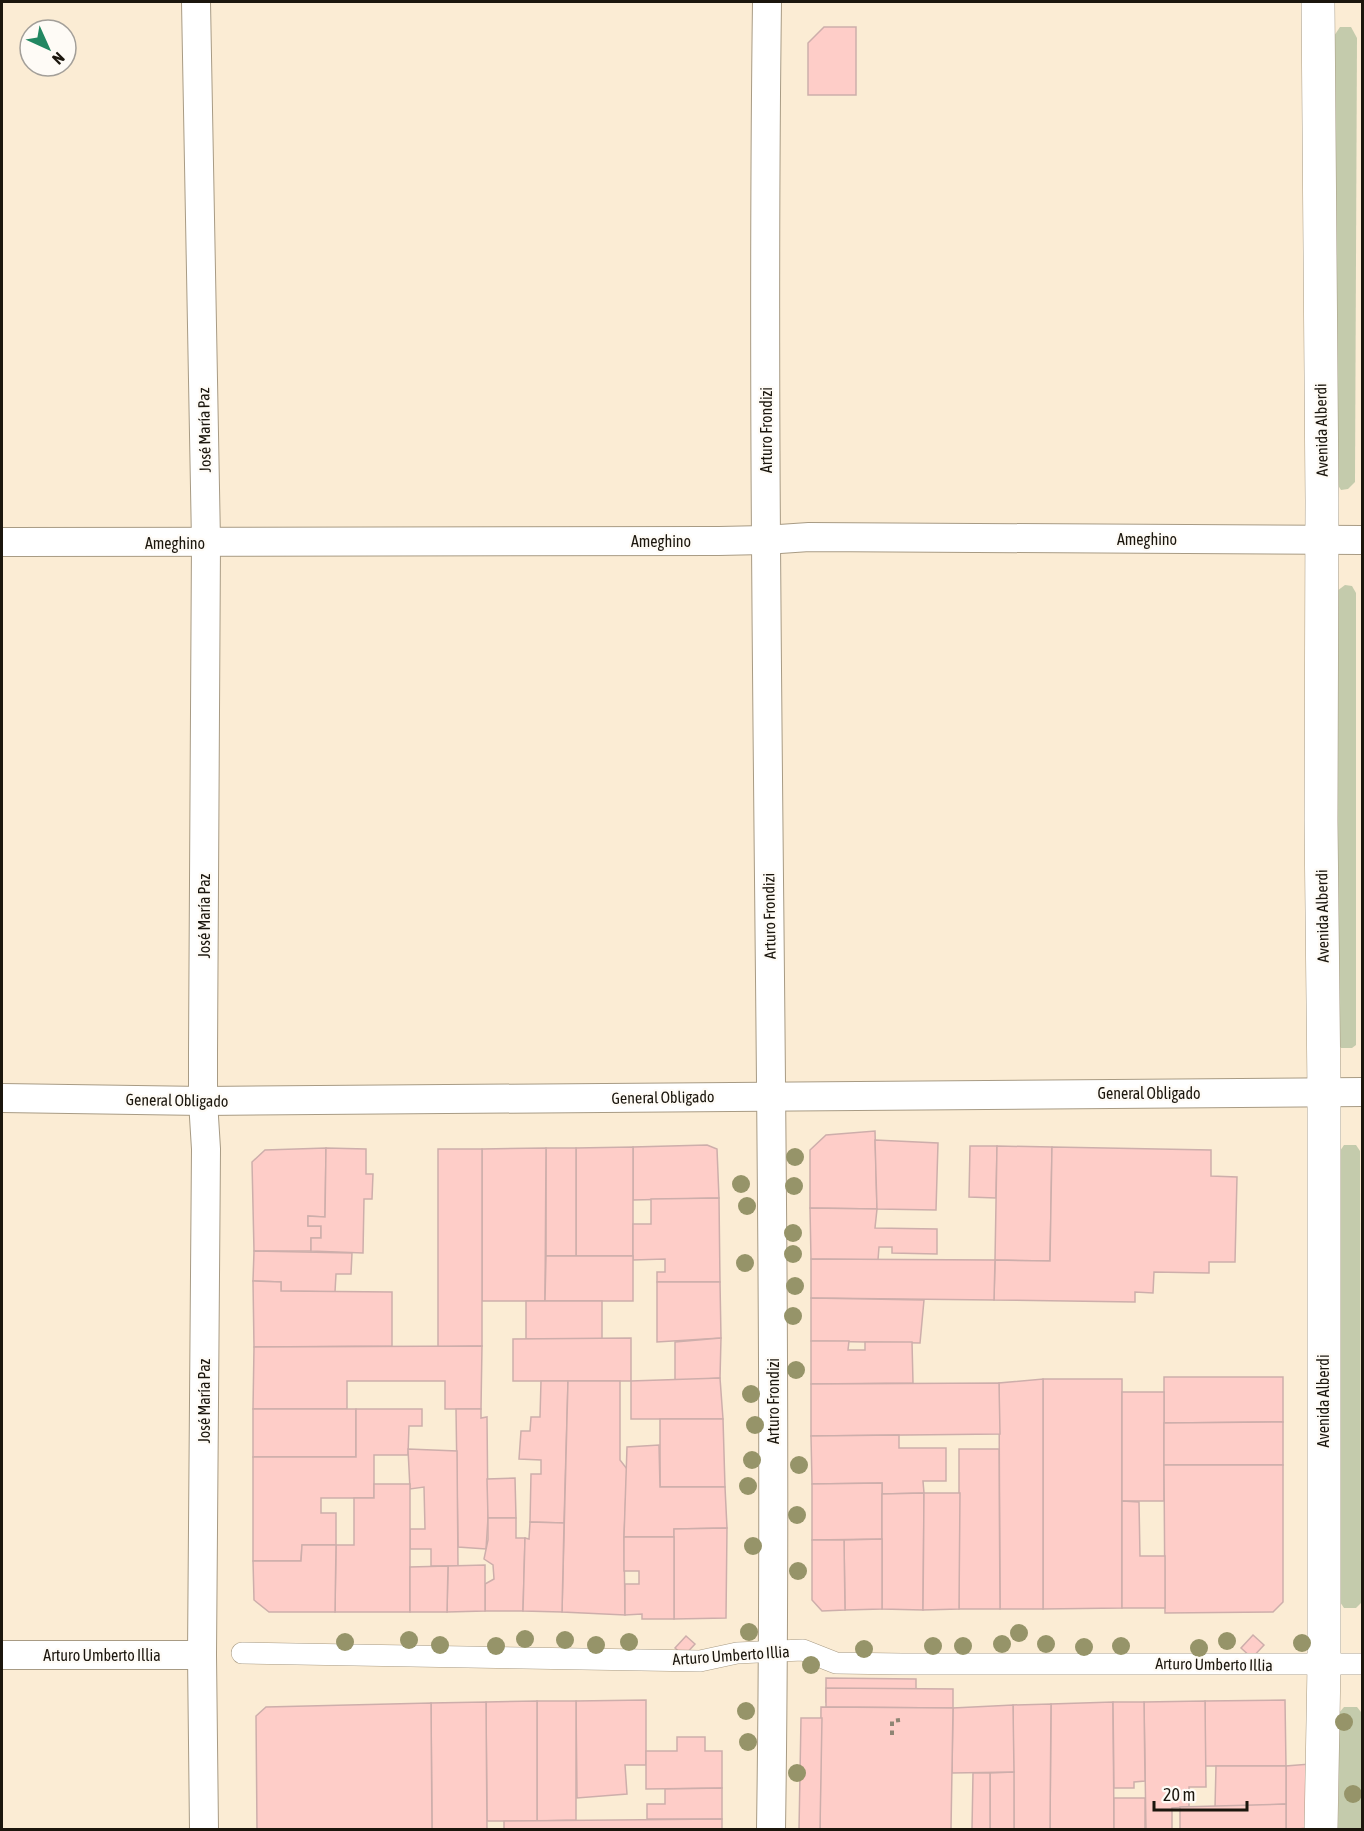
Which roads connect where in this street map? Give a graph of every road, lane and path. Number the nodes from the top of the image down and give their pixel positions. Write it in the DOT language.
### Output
graph roads {
  1 [pos="196,2"];
  2 [pos="767,2"];
  3 [pos="1318,2"];
  4 [pos="765,540"];
  5 [pos="1362,540"];
  6 [pos="1320,541"];
  7 [pos="2,542"];
  8 [pos="206,542"];
  9 [pos="1324,1092"];
  10 [pos="1362,1092"];
  11 [pos="772,1096"];
  12 [pos="2,1098"];
  13 [pos="203,1101"];
  14 [pos="773,1651"];
  15 [pos="242,1653"];
  16 [pos="2,1655"];
  17 [pos="202,1655"];
  18 [pos="1362,1664"];
  19 [pos="1324,1665"];
  20 [pos="900,1720"];
  21 [pos="892,1735"];
  22 [pos="204,1830"];
  23 [pos="771,1830"];
  24 [pos="1321,1830"];
  1 -- 8 [label="street, José María Paz"];
  2 -- 4 [label="street, Arturo Frondizi"];
  3 -- 6 [label="main road, Avenida Alberdi"];
  4 -- 6 [label="street, Ameghino"];
  4 -- 8 [label="street, Ameghino"];
  4 -- 11 [label="street, Arturo Frondizi"];
  5 -- 6 [label="street, Ameghino"];
  6 -- 9 [label="main road, Avenida Alberdi"];
  7 -- 8 [label="street, Ameghino"];
  8 -- 13 [label="street, José María Paz"];
  9 -- 10 [label="street, General Obligado"];
  9 -- 11 [label="street, General Obligado"];
  9 -- 19 [label="main road, Avenida Alberdi"];
  11 -- 13 [label="street, General Obligado"];
  11 -- 14 [label="street, Arturo Frondizi"];
  12 -- 13 [label="street, General Obligado"];
  13 -- 17 [label="street, José María Paz"];
  14 -- 15 [label="street, Arturo Umberto Illia"];
  14 -- 19 [label="street, Arturo Umberto Illia"];
  14 -- 23 [label="street, Arturo Frondizi"];
  16 -- 17 [label="street, Arturo Umberto Illia"];
  17 -- 22 [label="street, José María Paz"];
  18 -- 19 [label="street, Arturo Umberto Illia"];
  19 -- 24 [label="main road, Avenida Alberdi"];
  20 -- 21 [label="path"];
}
